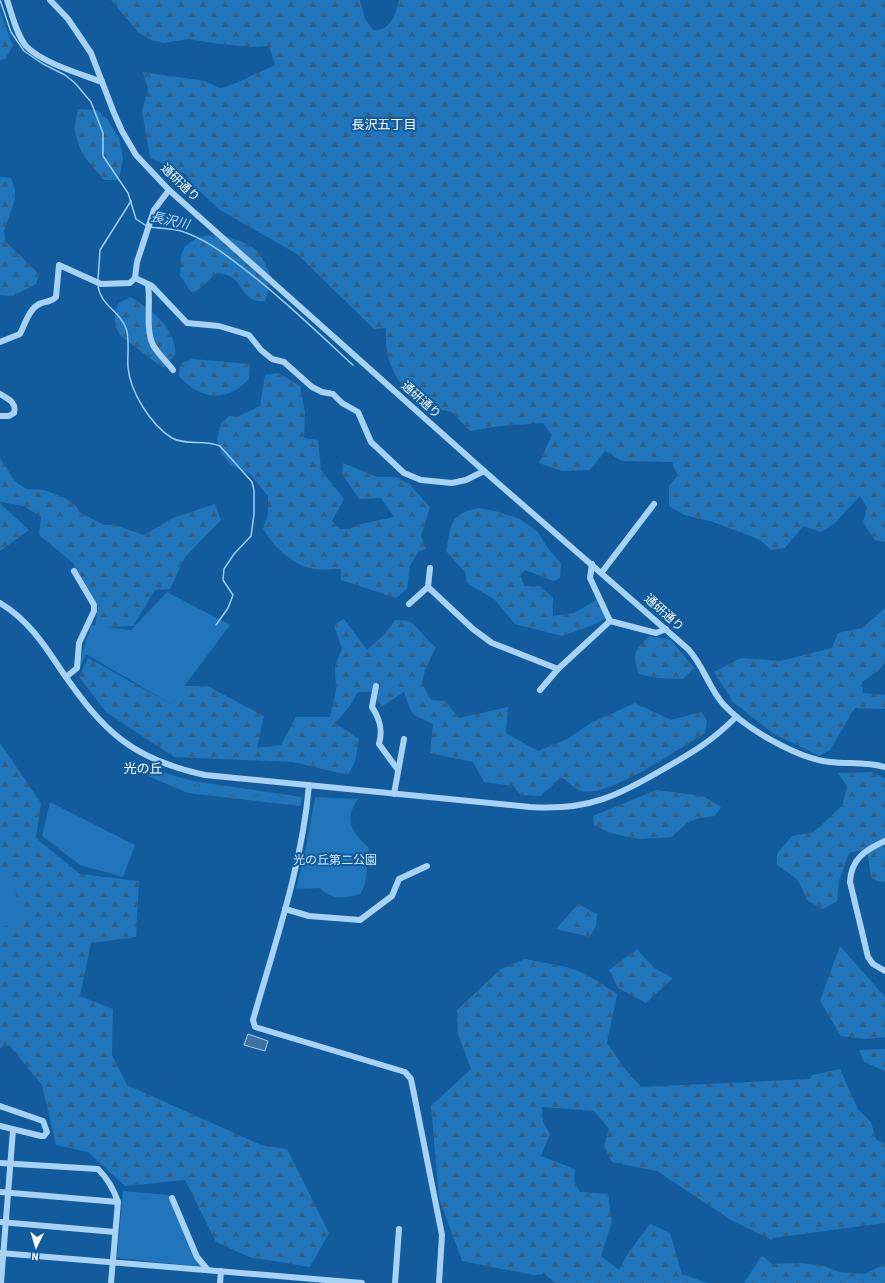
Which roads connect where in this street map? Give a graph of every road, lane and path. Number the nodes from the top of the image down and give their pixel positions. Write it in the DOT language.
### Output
graph roads {
  1 [pos="7,0"];
  2 [pos="50,0"];
  3 [pos="102,82"];
  4 [pos="169,190"];
  5 [pos="134,278"];
  6 [pos="148,285"];
  7 [pos="0,342"];
  8 [pos="173,370"];
  9 [pos="0,394"];
  10 [pos="0,416"];
  11 [pos="484,471"];
  12 [pos="654,504"];
  13 [pos="592,564"];
  14 [pos="430,568"];
  15 [pos="74,571"];
  16 [pos="602,572"];
  17 [pos="428,587"];
  18 [pos="0,603"];
  19 [pos="409,604"];
  20 [pos="610,621"];
  21 [pos="666,629"];
  22 [pos="558,669"];
  23 [pos="66,676"];
  24 [pos="376,686"];
  25 [pos="540,690"];
  26 [pos="736,717"];
  27 [pos="404,739"];
  28 [pos="885,767"];
  29 [pos="398,770"];
  30 [pos="309,785"];
  31 [pos="394,794"];
  32 [pos="885,841"];
  33 [pos="427,866"];
  34 [pos="285,909"];
  35 [pos="885,971"];
  36 [pos="0,1106"];
  37 [pos="0,1126"];
  38 [pos="13,1130"];
  39 [pos="0,1163"];
  40 [pos="11,1164"];
  41 [pos="0,1192"];
  42 [pos="8,1193"];
  43 [pos="172,1198"];
  44 [pos="118,1202"];
  45 [pos="3,1222"];
  46 [pos="399,1228"];
  47 [pos="116,1232"];
  48 [pos="2,1253"];
  49 [pos="113,1262"];
  50 [pos="208,1270"];
  51 [pos="221,1272"];
  52 [pos="329,1282"];
  53 [pos="1,1283"];
  54 [pos="111,1283"];
  55 [pos="220,1283"];
  56 [pos="362,1283"];
  57 [pos="395,1283"];
  58 [pos="439,1283"];
  1 -- 3 [label="street"];
  2 -- 3 [label="street, 通研通り"];
  3 -- 4 [label="street, 通研通り"];
  4 -- 5 [label="street"];
  4 -- 11 [label="street, 通研通り"];
  5 -- 6 [label="street"];
  5 -- 7 [label="street"];
  6 -- 8 [label="street"];
  6 -- 11 [label="street"];
  9 -- 10 [label="street"];
  11 -- 13 [label="street, 通研通り"];
  12 -- 16 [label="street"];
  13 -- 16 [label="street, 通研通り"];
  13 -- 20 [label="street"];
  14 -- 17 [label="street"];
  15 -- 23 [label="street"];
  16 -- 21 [label="street, 通研通り"];
  17 -- 19 [label="street"];
  17 -- 22 [label="street"];
  18 -- 23 [label="street"];
  20 -- 21 [label="street"];
  20 -- 22 [label="street"];
  21 -- 26 [label="street, 通研通り"];
  22 -- 25 [label="street"];
  23 -- 30 [label="street"];
  24 -- 29 [label="street"];
  26 -- 28 [label="street, 通研通り"];
  26 -- 31 [label="street"];
  27 -- 29 [label="street"];
  29 -- 31 [label="street"];
  30 -- 31 [label="street"];
  30 -- 34 [label="street"];
  32 -- 35 [label="street"];
  33 -- 34 [label="street"];
  34 -- 58 [label="street"];
  36 -- 38 [label="street"];
  37 -- 38 [label="street"];
  38 -- 40 [label="street"];
  39 -- 40 [label="street"];
  40 -- 42 [label="street"];
  40 -- 44 [label="street"];
  41 -- 42 [label="street"];
  42 -- 44 [label="street"];
  42 -- 45 [label="street"];
  43 -- 50 [label="street"];
  44 -- 47 [label="street"];
  45 -- 47 [label="street"];
  45 -- 48 [label="street"];
  46 -- 57 [label="street"];
  47 -- 49 [label="street"];
  48 -- 49 [label="street"];
  48 -- 53 [label="street"];
  49 -- 50 [label="street"];
  49 -- 54 [label="street"];
  50 -- 51 [label="street"];
  51 -- 52 [label="street"];
  51 -- 55 [label="street"];
  52 -- 56 [label="street"];
}
